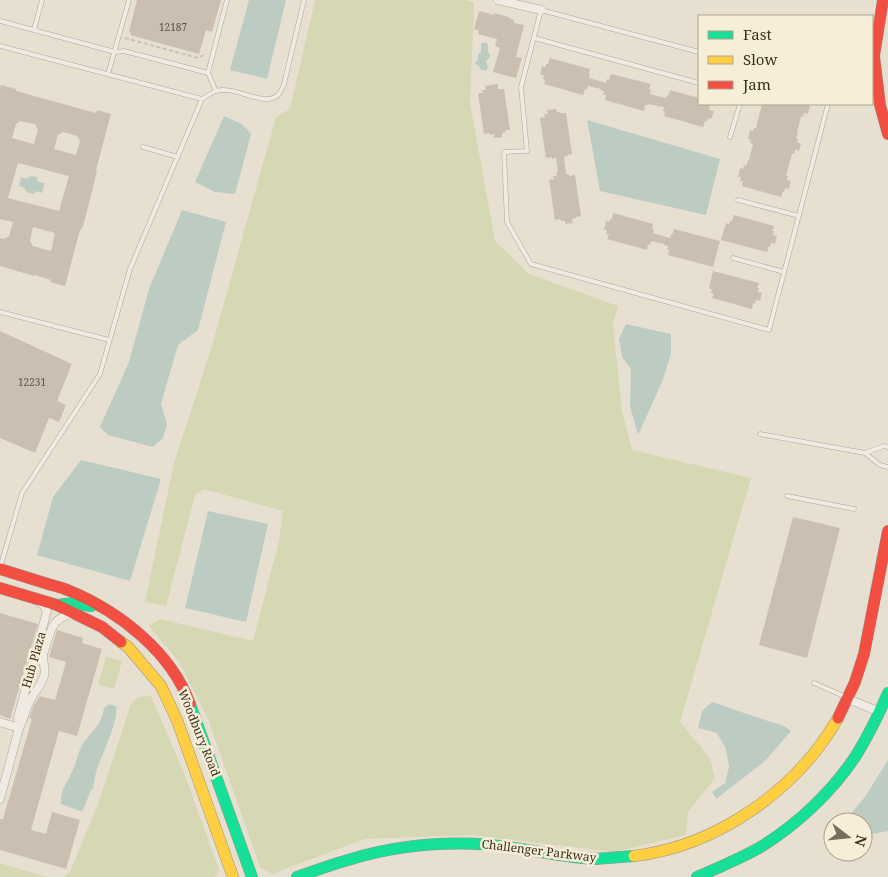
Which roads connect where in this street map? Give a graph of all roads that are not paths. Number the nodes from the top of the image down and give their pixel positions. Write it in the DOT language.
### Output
graph roads {
  1 [pos="42,0"];
  2 [pos="129,0"];
  3 [pos="227,0"];
  4 [pos="304,0"];
  5 [pos="498,0"];
  6 [pos="883,0"];
  7 [pos="541,10"];
  8 [pos="0,21"];
  9 [pos="34,30"];
  10 [pos="534,38"];
  11 [pos="0,46"];
  12 [pos="115,52"];
  13 [pos="698,52"];
  14 [pos="208,73"];
  15 [pos="108,74"];
  16 [pos="698,83"];
  17 [pos="216,91"];
  18 [pos="202,99"];
  19 [pos="740,105"];
  20 [pos="828,105"];
  21 [pos="888,134"];
  22 [pos="730,138"];
  23 [pos="143,148"];
  24 [pos="178,157"];
  25 [pos="738,200"];
  26 [pos="799,216"];
  27 [pos="733,258"];
  28 [pos="784,272"];
  29 [pos="0,312"];
  30 [pos="109,340"];
  31 [pos="760,434"];
  32 [pos="888,447"];
  33 [pos="865,452"];
  34 [pos="888,466"];
  35 [pos="787,496"];
  36 [pos="854,509"];
  37 [pos="888,531"];
  38 [pos="0,569"];
  39 [pos="0,588"];
  40 [pos="33,598"];
  41 [pos="57,605"];
  42 [pos="107,609"];
  43 [pos="47,611"];
  44 [pos="76,614"];
  45 [pos="34,660"];
  46 [pos="44,663"];
  47 [pos="814,683"];
  48 [pos="26,686"];
  49 [pos="36,689"];
  50 [pos="888,693"];
  51 [pos="848,699"];
  52 [pos="880,712"];
  53 [pos="0,722"];
  54 [pos="19,728"];
  55 [pos="0,799"];
  56 [pos="233,877"];
  57 [pos="252,877"];
  58 [pos="297,877"];
  59 [pos="697,877"];
  1 -- 9 [label="lane"];
  2 -- 12 [label="lane"];
  3 -- 14 [label="lane"];
  4 -- 17 [label="lane"];
  5 -- 7 [label="street"];
  6 -- 21 [label="main road"];
  7 -- 10 [label="lane"];
  7 -- 13 [label="lane"];
  8 -- 9 [label="lane"];
  9 -- 12 [label="lane"];
  10 -- 16 [label="lane"];
  10 -- 28 [label="lane"];
  11 -- 15 [label="lane"];
  12 -- 14 [label="lane"];
  12 -- 15 [label="lane"];
  14 -- 17 [label="lane"];
  15 -- 18 [label="lane"];
  17 -- 18 [label="lane"];
  18 -- 24 [label="lane"];
  19 -- 22 [label="lane"];
  20 -- 26 [label="lane"];
  23 -- 24 [label="lane"];
  24 -- 30 [label="lane"];
  25 -- 26 [label="lane"];
  26 -- 28 [label="lane"];
  27 -- 28 [label="lane"];
  29 -- 30 [label="lane"];
  30 -- 38 [label="lane"];
  31 -- 33 [label="lane"];
  32 -- 33 [label="lane"];
  33 -- 34 [label="lane"];
  35 -- 36 [label="lane"];
  37 -- 51 [label="main road, Challenger Parkway"];
  38 -- 42 [label="main road, Woodbury Road"];
  39 -- 40 [label="main road, Woodbury Road"];
  40 -- 41 [label="main road, Woodbury Road"];
  40 -- 43 [label="street"];
  41 -- 42 [label="main road"];
  41 -- 43 [label="street"];
  41 -- 44 [label="main road, Woodbury Road"];
  42 -- 57 [label="main road, Woodbury Road"];
  43 -- 45 [label="street, Hub Plaza"];
  44 -- 46 [label="street, Hub Plaza"];
  44 -- 56 [label="main road, Woodbury Road"];
  45 -- 46 [label="street"];
  45 -- 48 [label="street, Hub Plaza"];
  46 -- 49 [label="street, Hub Plaza"];
  47 -- 51 [label="lane"];
  48 -- 49 [label="street"];
  48 -- 54 [label="street, Hub Plaza"];
  49 -- 54 [label="street, Hub Plaza"];
  50 -- 52 [label="main road"];
  51 -- 52 [label="street"];
  51 -- 58 [label="main road, Challenger Parkway"];
  52 -- 59 [label="main road"];
  53 -- 54 [label="street"];
  54 -- 55 [label="street, Hub Plaza"];
}
